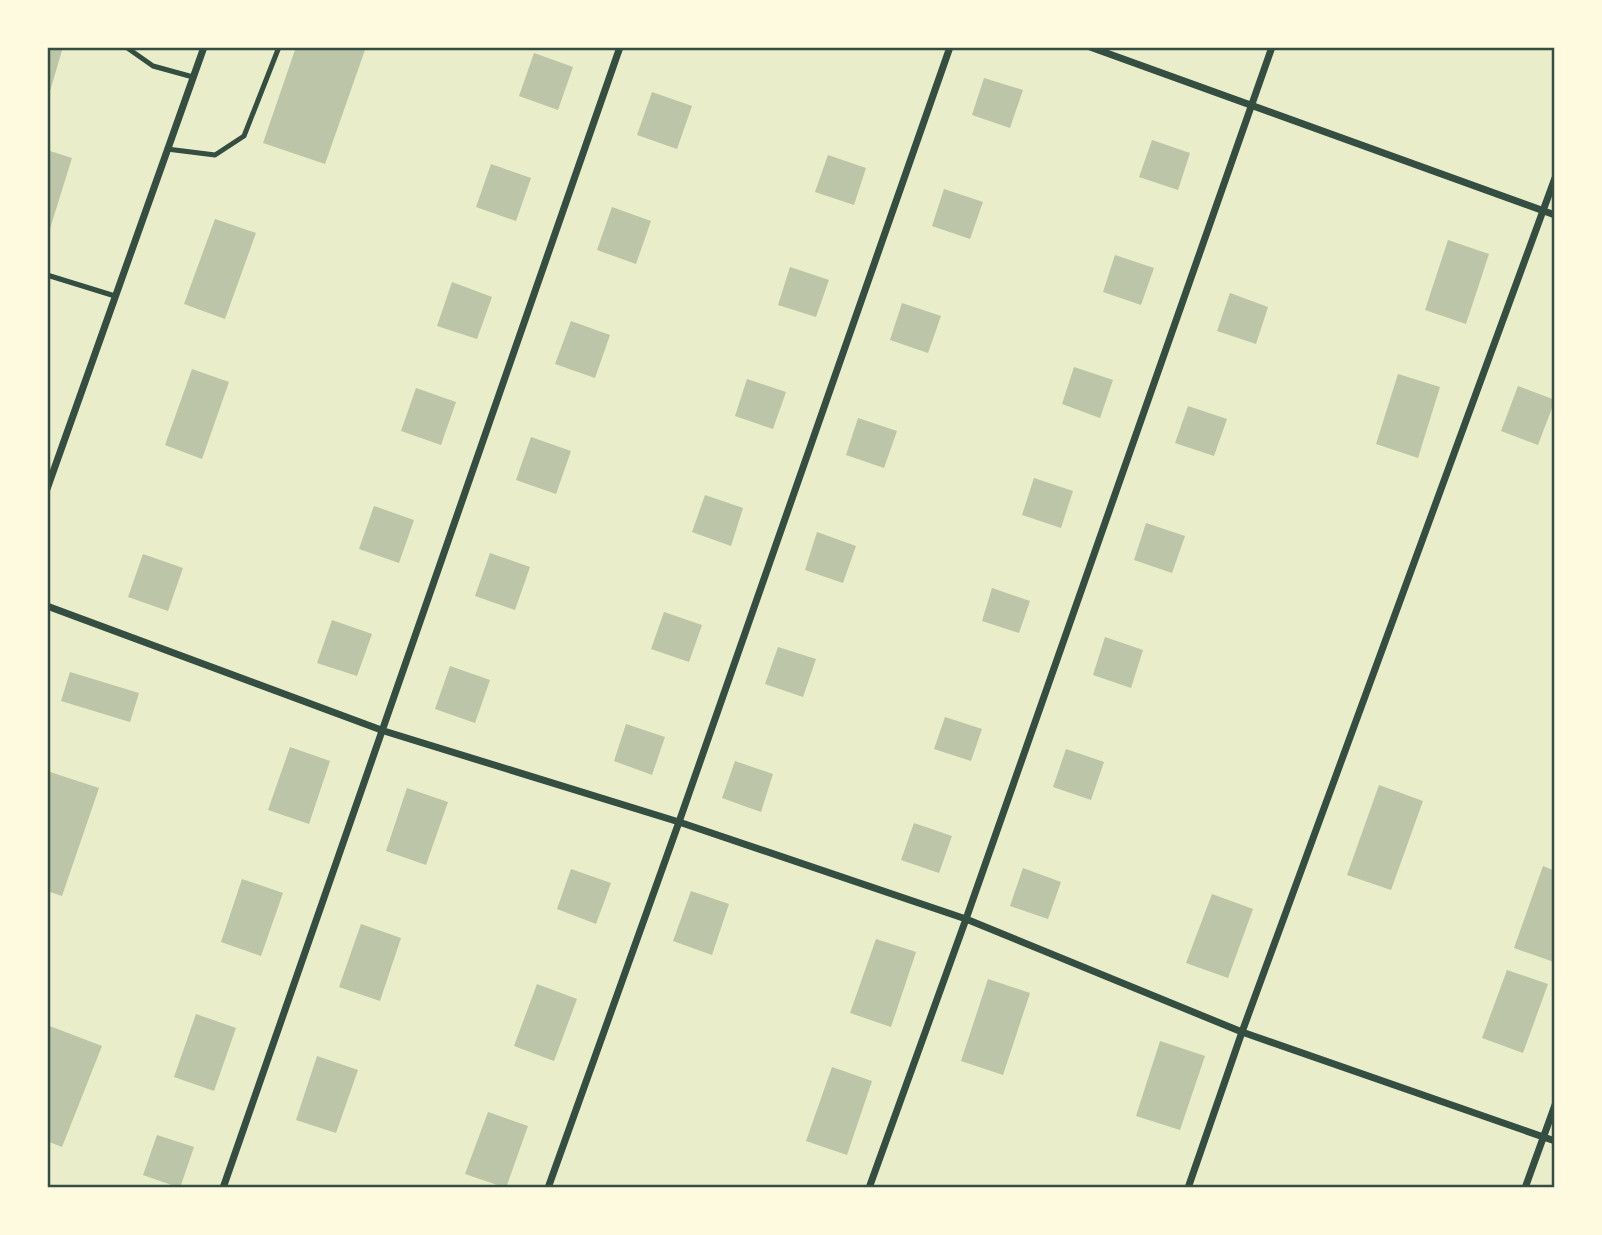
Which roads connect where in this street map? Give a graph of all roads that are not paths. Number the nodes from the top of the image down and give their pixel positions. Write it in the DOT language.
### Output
graph roads {
  1 [pos="126,47"];
  2 [pos="204,47"];
  3 [pos="279,47"];
  4 [pos="621,47"];
  5 [pos="950,47"];
  6 [pos="1090,47"];
  7 [pos="1272,47"];
  8 [pos="193,76"];
  9 [pos="1251,106"];
  10 [pos="167,149"];
  11 [pos="1555,178"];
  12 [pos="1543,211"];
  13 [pos="1555,215"];
  14 [pos="47,275"];
  15 [pos="115,296"];
  16 [pos="47,489"];
  17 [pos="47,606"];
  18 [pos="384,731"];
  19 [pos="679,822"];
  20 [pos="966,919"];
  21 [pos="1242,1032"];
  22 [pos="1555,1105"];
  23 [pos="1543,1137"];
  24 [pos="1555,1141"];
  25 [pos="223,1188"];
  26 [pos="548,1188"];
  27 [pos="869,1188"];
  28 [pos="1188,1188"];
  29 [pos="1525,1188"];
  1 -- 8 [label="lane"];
  2 -- 8 [label="street"];
  3 -- 10 [label="lane"];
  4 -- 18 [label="street"];
  5 -- 19 [label="street"];
  6 -- 9 [label="street"];
  7 -- 9 [label="street"];
  8 -- 10 [label="street"];
  9 -- 12 [label="street"];
  9 -- 20 [label="street"];
  10 -- 15 [label="street"];
  11 -- 12 [label="street"];
  12 -- 13 [label="street"];
  12 -- 21 [label="street"];
  14 -- 15 [label="lane"];
  15 -- 16 [label="street"];
  17 -- 18 [label="street"];
  18 -- 19 [label="street"];
  18 -- 25 [label="street"];
  19 -- 20 [label="street"];
  19 -- 26 [label="street"];
  20 -- 21 [label="street"];
  20 -- 27 [label="street"];
  21 -- 23 [label="street"];
  21 -- 28 [label="street"];
  22 -- 23 [label="street"];
  23 -- 24 [label="street"];
  23 -- 29 [label="street"];
}
